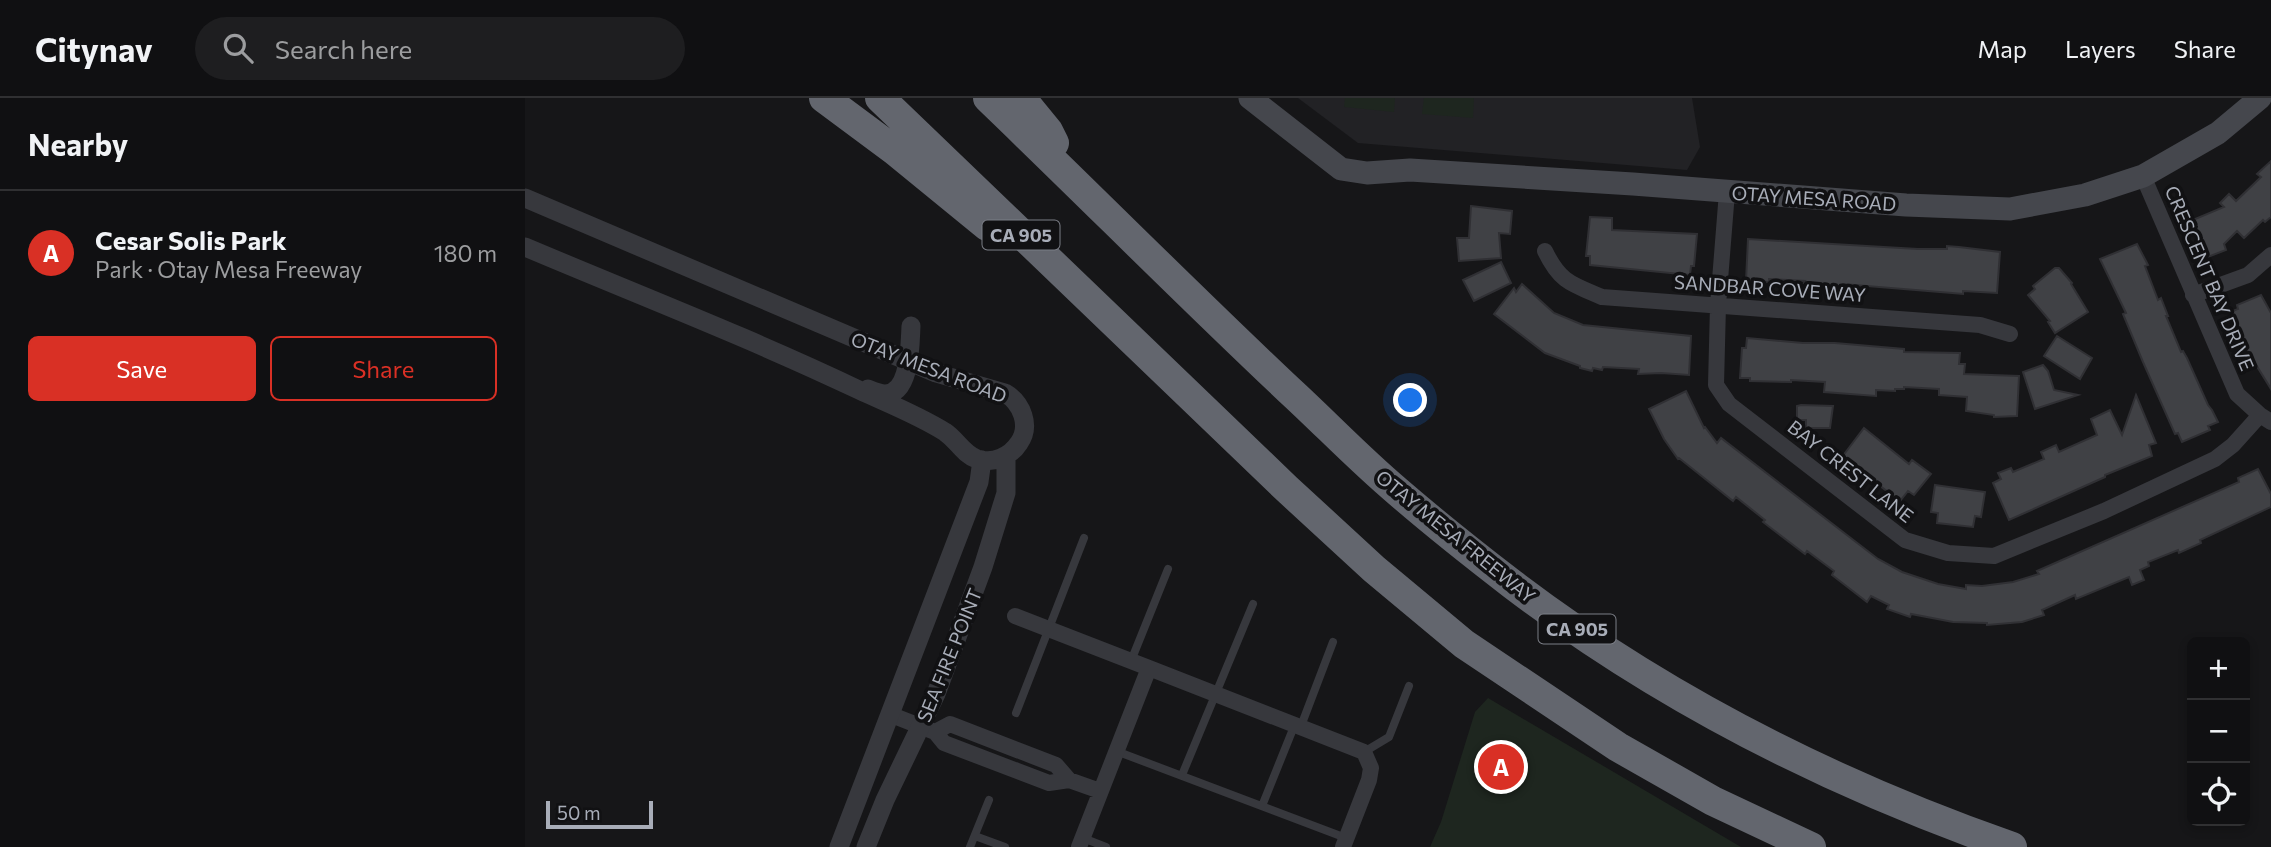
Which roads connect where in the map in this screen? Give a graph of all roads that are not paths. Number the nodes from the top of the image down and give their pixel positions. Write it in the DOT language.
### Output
graph roads {
  1 [pos="824,98"];
  2 [pos="880,98"];
  3 [pos="988,98"];
  4 [pos="1021,98"];
  5 [pos="1250,98"];
  6 [pos="2260,98"];
  7 [pos="2143,176"];
  8 [pos="1071,178"];
  9 [pos="1727,192"];
  10 [pos="525,198"];
  11 [pos="525,247"];
  12 [pos="1545,251"];
  13 [pos="2271,255"];
  14 [pos="2193,295"];
  15 [pos="1718,305"];
  16 [pos="2010,334"];
  17 [pos="880,349"];
  18 [pos="909,361"];
  19 [pos="1163,371"];
  20 [pos="841,381"];
  21 [pos="2265,419"];
  22 [pos="1006,456"];
  23 [pos="982,460"];
  24 [pos="1084,538"];
  25 [pos="1168,569"];
  26 [pos="1253,604"];
  27 [pos="1015,616"];
  28 [pos="1049,629"];
  29 [pos="1333,642"];
  30 [pos="1131,661"];
  31 [pos="1149,667"];
  32 [pos="1409,686"];
  33 [pos="1217,693"];
  34 [pos="1016,713"];
  35 [pos="889,715"];
  36 [pos="1298,725"];
  37 [pos="928,729"];
  38 [pos="1116,751"];
  39 [pos="1364,752"];
  40 [pos="1182,775"];
  41 [pos="1100,791"];
  42 [pos="989,800"];
  43 [pos="1262,806"];
  44 [pos="975,836"];
  45 [pos="1081,842"];
  46 [pos="1345,843"];
  47 [pos="839,847"];
  48 [pos="866,847"];
  49 [pos="970,847"];
  50 [pos="1005,847"];
  51 [pos="1106,847"];
  52 [pos="1811,847"];
  53 [pos="2012,847"];
  1 -- 19 [label="highway"];
  2 -- 19 [label="highway, CA 905"];
  3 -- 8 [label="highway, OTAY MESA FREEWAY / CA 905"];
  4 -- 8 [label="highway"];
  5 -- 9 [label="main road, OTAY MESA ROAD"];
  6 -- 7 [label="main road, OTAY MESA ROAD"];
  7 -- 9 [label="main road, OTAY MESA ROAD"];
  7 -- 14 [label="street, CRESCENT BAY DRIVE"];
  8 -- 53 [label="highway, OTAY MESA FREEWAY / CA 905"];
  9 -- 15 [label="street, BAY CREST LANE"];
  10 -- 17 [label="street, OTAY MESA ROAD"];
  11 -- 20 [label="street"];
  12 -- 15 [label="street, SANDBAR COVE WAY"];
  13 -- 14 [label="street"];
  14 -- 21 [label="street, CRESCENT BAY DRIVE"];
  15 -- 16 [label="street, SANDBAR COVE WAY"];
  15 -- 21 [label="street, BAY CREST LANE"];
  17 -- 18 [label="street, OTAY MESA ROAD"];
  17 -- 18 [label="street"];
  18 -- 20 [label="street"];
  18 -- 22 [label="street, OTAY MESA ROAD"];
  19 -- 52 [label="highway, CA 905"];
  20 -- 23 [label="street"];
  22 -- 23 [label="street"];
  22 -- 37 [label="street, SEA FIRE POINT"];
  23 -- 35 [label="street, SEA FIRE POINT"];
  24 -- 28 [label="lane"];
  25 -- 30 [label="lane"];
  26 -- 33 [label="lane"];
  27 -- 28 [label="street"];
  28 -- 30 [label="street"];
  28 -- 34 [label="lane"];
  29 -- 36 [label="lane"];
  30 -- 31 [label="street"];
  31 -- 33 [label="street"];
  31 -- 38 [label="street"];
  32 -- 39 [label="lane"];
  33 -- 36 [label="street"];
  33 -- 40 [label="lane"];
  35 -- 37 [label="street"];
  35 -- 47 [label="street, SEA FIRE POINT"];
  36 -- 39 [label="street"];
  36 -- 43 [label="lane"];
  37 -- 41 [label="street"];
  37 -- 48 [label="street, SEA FIRE POINT"];
  38 -- 40 [label="lane"];
  38 -- 41 [label="street"];
  39 -- 46 [label="street"];
  40 -- 43 [label="lane"];
  41 -- 45 [label="street"];
  42 -- 44 [label="lane"];
  43 -- 46 [label="lane"];
  44 -- 49 [label="lane"];
  44 -- 50 [label="lane"];
  45 -- 51 [label="lane"];
}
